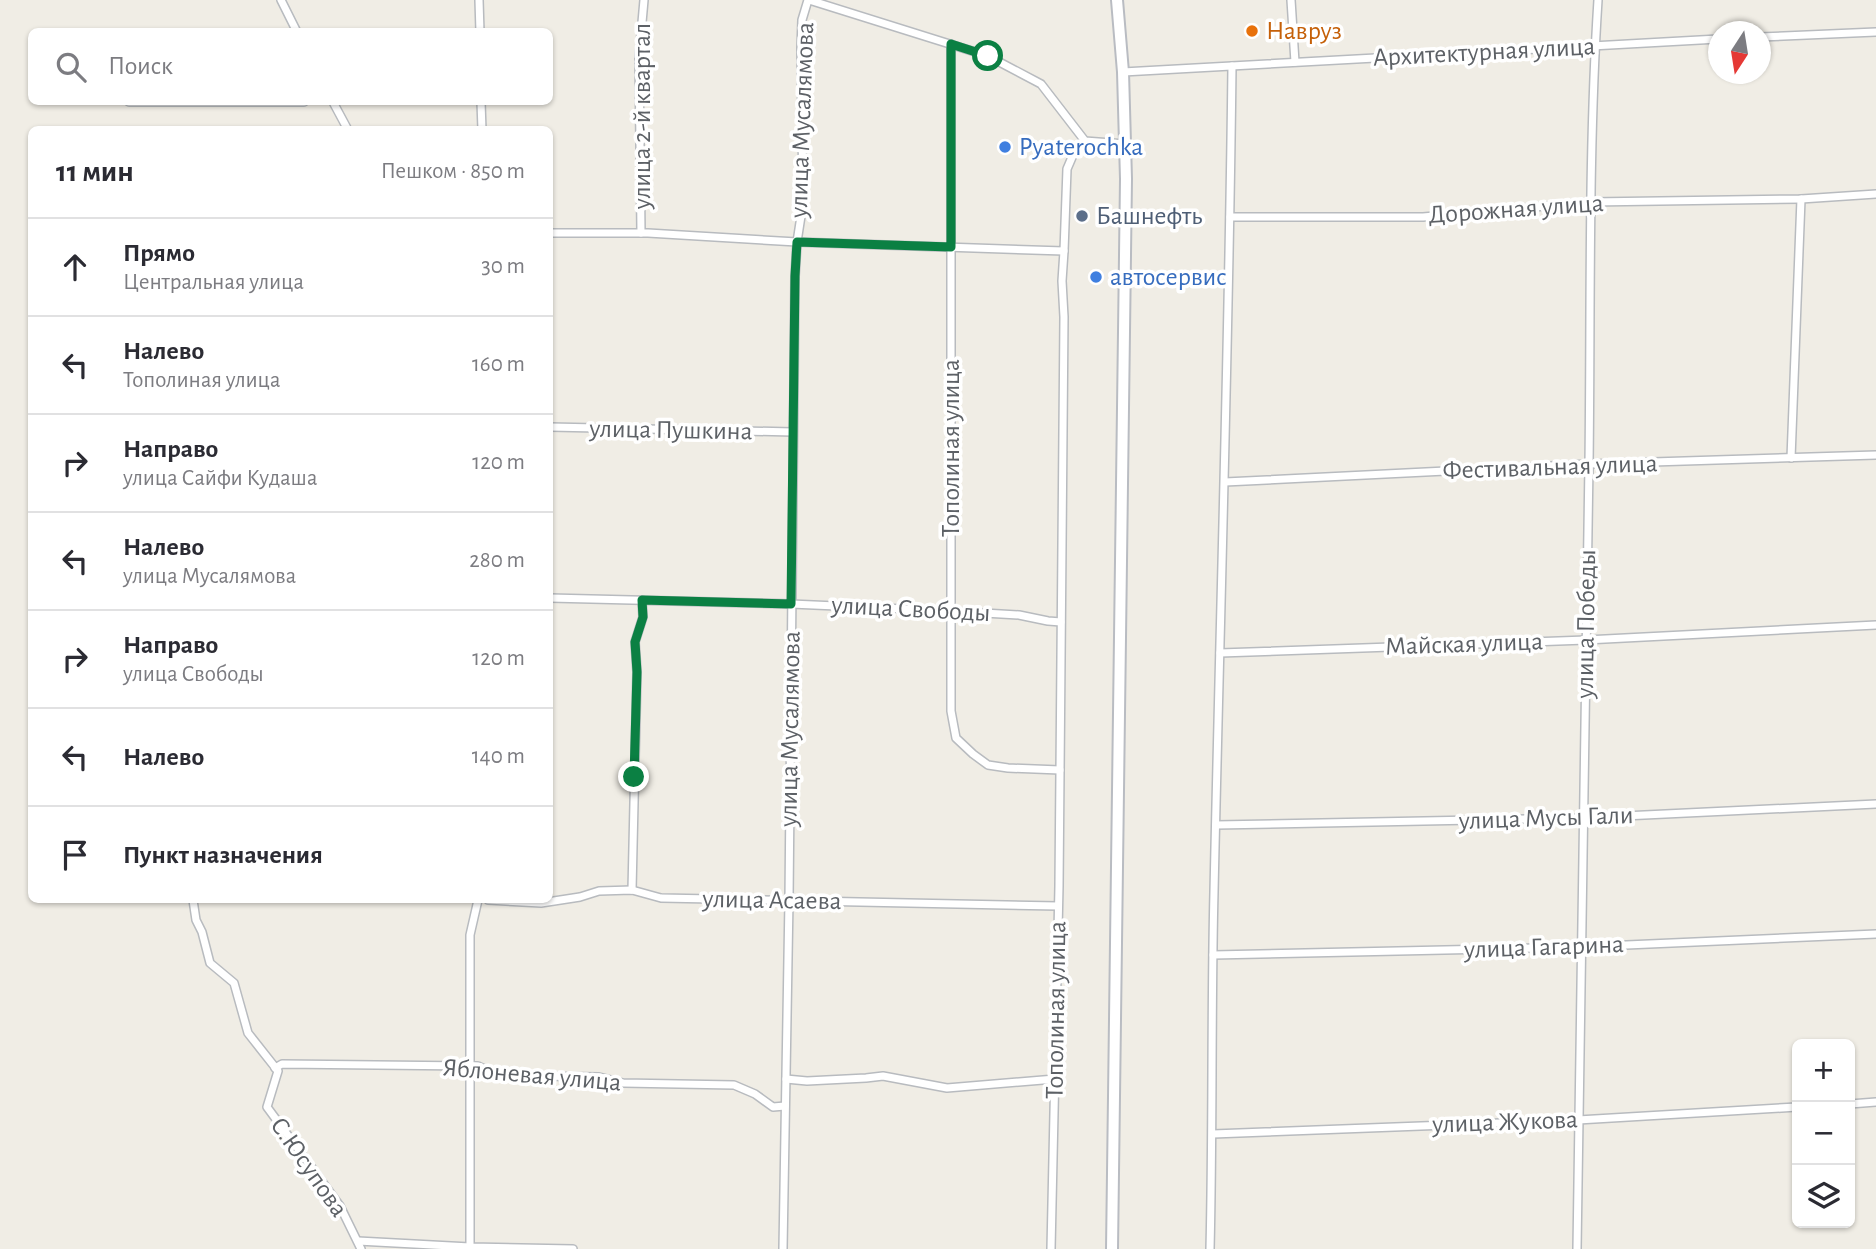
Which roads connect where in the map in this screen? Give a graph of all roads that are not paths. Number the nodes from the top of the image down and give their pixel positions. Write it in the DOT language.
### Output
graph roads {
  1 [pos="281,0"];
  2 [pos="480,0"];
  3 [pos="644,0"];
  4 [pos="808,0"];
  5 [pos="1117,0"];
  6 [pos="1291,0"];
  7 [pos="1598,0"];
  8 [pos="295,28"];
  9 [pos="480,28"];
  10 [pos="1876,32"];
  11 [pos="1771,37"];
  12 [pos="1708,39"];
  13 [pos="951,44"];
  14 [pos="1595,45"];
  15 [pos="1295,62"];
  16 [pos="1232,66"];
  17 [pos="1123,72"];
  18 [pos="335,105"];
  19 [pos="481,105"];
  20 [pos="346,126"];
  21 [pos="482,126"];
  22 [pos="1085,141"];
  23 [pos="1125,145"];
  24 [pos="1876,194"];
  25 [pos="1801,200"];
  26 [pos="1591,202"];
  27 [pos="1230,217"];
  28 [pos="553,233"];
  29 [pos="641,233"];
  30 [pos="797,242"];
  31 [pos="951,247"];
  32 [pos="1064,251"];
  33 [pos="553,427"];
  34 [pos="793,432"];
  35 [pos="1876,455"];
  36 [pos="1791,458"];
  37 [pos="1589,464"];
  38 [pos="1225,482"];
  39 [pos="553,598"];
  40 [pos="642,600"];
  41 [pos="791,604"];
  42 [pos="950,611"];
  43 [pos="1062,622"];
  44 [pos="1876,625"];
  45 [pos="1586,640"];
  46 [pos="1220,653"];
  47 [pos="1060,770"];
  48 [pos="1876,804"];
  49 [pos="1582,818"];
  50 [pos="1216,825"];
  51 [pos="632,890"];
  52 [pos="789,900"];
  53 [pos="553,901"];
  54 [pos="194,903"];
  55 [pos="477,903"];
  56 [pos="1058,906"];
  57 [pos="1876,934"];
  58 [pos="1581,947"];
  59 [pos="1213,955"];
  60 [pos="470,1066"];
  61 [pos="275,1068"];
  62 [pos="786,1079"];
  63 [pos="1055,1079"];
  64 [pos="1876,1102"];
  65 [pos="1855,1104"];
  66 [pos="785,1106"];
  67 [pos="1792,1107"];
  68 [pos="1578,1120"];
  69 [pos="1213,1134"];
  70 [pos="360,1245"];
  71 [pos="470,1247"];
  72 [pos="573,1249"];
  73 [pos="783,1249"];
  74 [pos="1051,1249"];
  75 [pos="1112,1249"];
  76 [pos="1210,1249"];
  77 [pos="1577,1249"];
  1 -- 8 [label="street"];
  2 -- 9 [label="street"];
  3 -- 29 [label="street, улица 2-й квартал"];
  4 -- 13 [label="street"];
  4 -- 30 [label="street, улица Мусалямова"];
  5 -- 17 [label="main road"];
  6 -- 15 [label="street"];
  7 -- 14 [label="street, улица Победы"];
  10 -- 11 [label="street"];
  12 -- 14 [label="street, Архитектурная улица"];
  13 -- 22 [label="street"];
  13 -- 31 [label="street, Тополиная улица"];
  14 -- 15 [label="street, Архитектурная улица"];
  14 -- 26 [label="street, улица Победы"];
  15 -- 16 [label="street, Архитектурная улица"];
  16 -- 17 [label="street, Архитектурная улица"];
  16 -- 27 [label="street"];
  17 -- 23 [label="main road"];
  18 -- 20 [label="street"];
  19 -- 21 [label="street"];
  22 -- 23 [label="street"];
  22 -- 32 [label="street, Тополиная улица"];
  23 -- 75 [label="main road"];
  24 -- 25 [label="street, Дорожная улица"];
  25 -- 26 [label="street, Дорожная улица"];
  25 -- 36 [label="street"];
  26 -- 27 [label="street, Дорожная улица"];
  26 -- 37 [label="street, улица Победы"];
  27 -- 38 [label="street"];
  28 -- 29 [label="street"];
  29 -- 30 [label="street"];
  30 -- 31 [label="street"];
  30 -- 34 [label="street, улица Мусалямова"];
  31 -- 32 [label="street"];
  31 -- 42 [label="street, Тополиная улица"];
  32 -- 43 [label="street, Тополиная улица"];
  33 -- 34 [label="street, улица Пушкина"];
  34 -- 41 [label="street, улица Мусалямова"];
  35 -- 36 [label="street, Фестивальная улица"];
  36 -- 37 [label="street, Фестивальная улица"];
  37 -- 38 [label="street, Фестивальная улица"];
  37 -- 45 [label="street, улица Победы"];
  38 -- 46 [label="street"];
  39 -- 40 [label="street, улица Свободы"];
  40 -- 41 [label="street, улица Свободы"];
  40 -- 51 [label="street"];
  41 -- 42 [label="street, улица Свободы"];
  41 -- 52 [label="street, улица Мусалямова"];
  42 -- 43 [label="street, улица Свободы"];
  42 -- 47 [label="street, Тополиная улица"];
  43 -- 47 [label="street, Тополиная улица"];
  44 -- 45 [label="street, Майская улица"];
  45 -- 46 [label="street, Майская улица"];
  45 -- 49 [label="street, улица Победы"];
  46 -- 50 [label="street"];
  47 -- 56 [label="street, Тополиная улица"];
  48 -- 49 [label="street, улица Мусы Гали"];
  49 -- 50 [label="street, улица Мусы Гали"];
  49 -- 58 [label="street, улица Победы"];
  50 -- 59 [label="street"];
  51 -- 52 [label="street, улица Асаева"];
  51 -- 53 [label="street, улица Асаева"];
  52 -- 56 [label="street, улица Асаева"];
  52 -- 62 [label="street, улица Мусалямова"];
  54 -- 61 [label="street"];
  55 -- 60 [label="street"];
  56 -- 63 [label="street, Тополиная улица"];
  57 -- 58 [label="street, улица Гагарина"];
  58 -- 59 [label="street, улица Гагарина"];
  58 -- 68 [label="street, улица Победы"];
  59 -- 69 [label="street"];
  60 -- 61 [label="street, Яблоневая улица"];
  60 -- 66 [label="street, Яблоневая улица"];
  60 -- 71 [label="street"];
  61 -- 70 [label="street, С.Юсупова"];
  62 -- 63 [label="street"];
  62 -- 66 [label="street, улица Мусалямова"];
  63 -- 74 [label="street, Тополиная улица"];
  64 -- 65 [label="street"];
  66 -- 73 [label="street, улица Мусалямова"];
  67 -- 68 [label="street, улица Жукова"];
  68 -- 69 [label="street, улица Жукова"];
  68 -- 77 [label="street, улица Победы"];
  69 -- 76 [label="street"];
  70 -- 71 [label="street"];
  71 -- 72 [label="street"];
}
